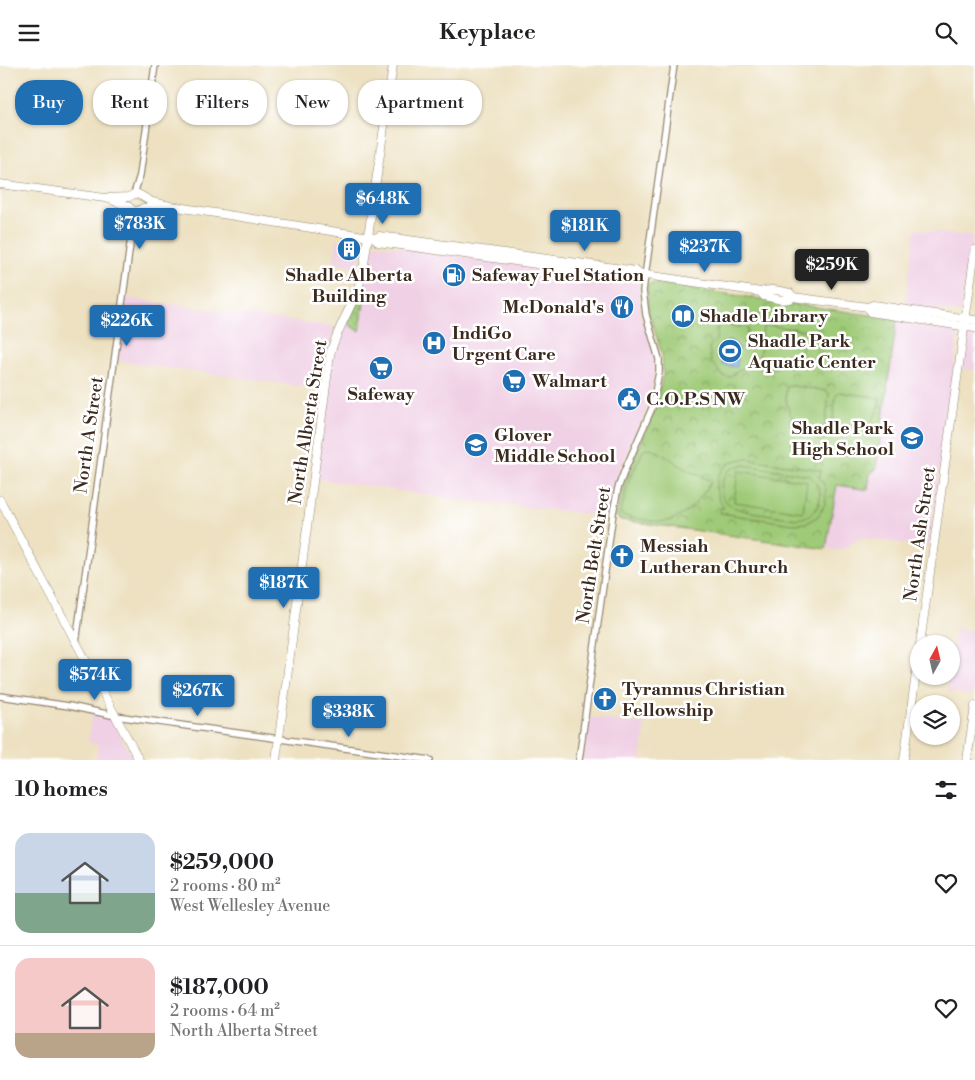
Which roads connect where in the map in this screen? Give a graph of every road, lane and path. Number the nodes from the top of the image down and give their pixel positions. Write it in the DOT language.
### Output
graph roads {
  1 [pos="155,65"];
  2 [pos="393,65"];
  3 [pos="674,65"];
  4 [pos="0,184"];
  5 [pos="135,200"];
  6 [pos="170,207"];
  7 [pos="142,209"];
  8 [pos="132,231"];
  9 [pos="372,237"];
  10 [pos="458,246"];
  11 [pos="975,250"];
  12 [pos="495,251"];
  13 [pos="474,255"];
  14 [pos="642,275"];
  15 [pos="869,310"];
  16 [pos="965,318"];
  17 [pos="975,320"];
  18 [pos="964,327"];
  19 [pos="975,328"];
  20 [pos="0,500"];
  21 [pos="921,635"];
  22 [pos="76,643"];
  23 [pos="914,685"];
  24 [pos="0,696"];
  25 [pos="975,706"];
  26 [pos="116,716"];
  27 [pos="278,738"];
  28 [pos="139,760"];
  29 [pos="276,760"];
  30 [pos="430,760"];
  31 [pos="579,760"];
  32 [pos="904,760"];
  33 [pos="967,760"];
  1 -- 5 [label="street, North A Street"];
  2 -- 9 [label="main road, North Alberta Street"];
  3 -- 14 [label="street, North Belt Street"];
  4 -- 5 [label="main road"];
  5 -- 6 [label="main road"];
  5 -- 7 [label="main road"];
  5 -- 7 [label="main road"];
  5 -- 8 [label="street, North A Street"];
  6 -- 7 [label="main road"];
  6 -- 9 [label="main road"];
  7 -- 8 [label="street, North A Street"];
  8 -- 22 [label="street, North A Street"];
  9 -- 10 [label="main road"];
  9 -- 13 [label="main road"];
  9 -- 27 [label="main road, North Alberta Street"];
  10 -- 12 [label="main road"];
  10 -- 13 [label="main road"];
  11 -- 16 [label="main road, North Ash Street"];
  12 -- 13 [label="main road"];
  12 -- 14 [label="main road"];
  13 -- 14 [label="main road"];
  14 -- 15 [label="main road"];
  14 -- 31 [label="street, North Belt Street"];
  15 -- 16 [label="main road"];
  15 -- 18 [label="main road"];
  16 -- 17 [label="main road"];
  16 -- 18 [label="main road, North Ash Street"];
  18 -- 19 [label="main road"];
  18 -- 21 [label="main road, North Ash Street"];
  20 -- 22 [label="main road"];
  22 -- 26 [label="main road"];
  23 -- 32 [label="main road"];
  24 -- 26 [label="street"];
  25 -- 33 [label="main road"];
  26 -- 27 [label="street"];
  26 -- 28 [label="main road"];
  27 -- 29 [label="main road, North Alberta Street"];
  27 -- 30 [label="street"];
}
